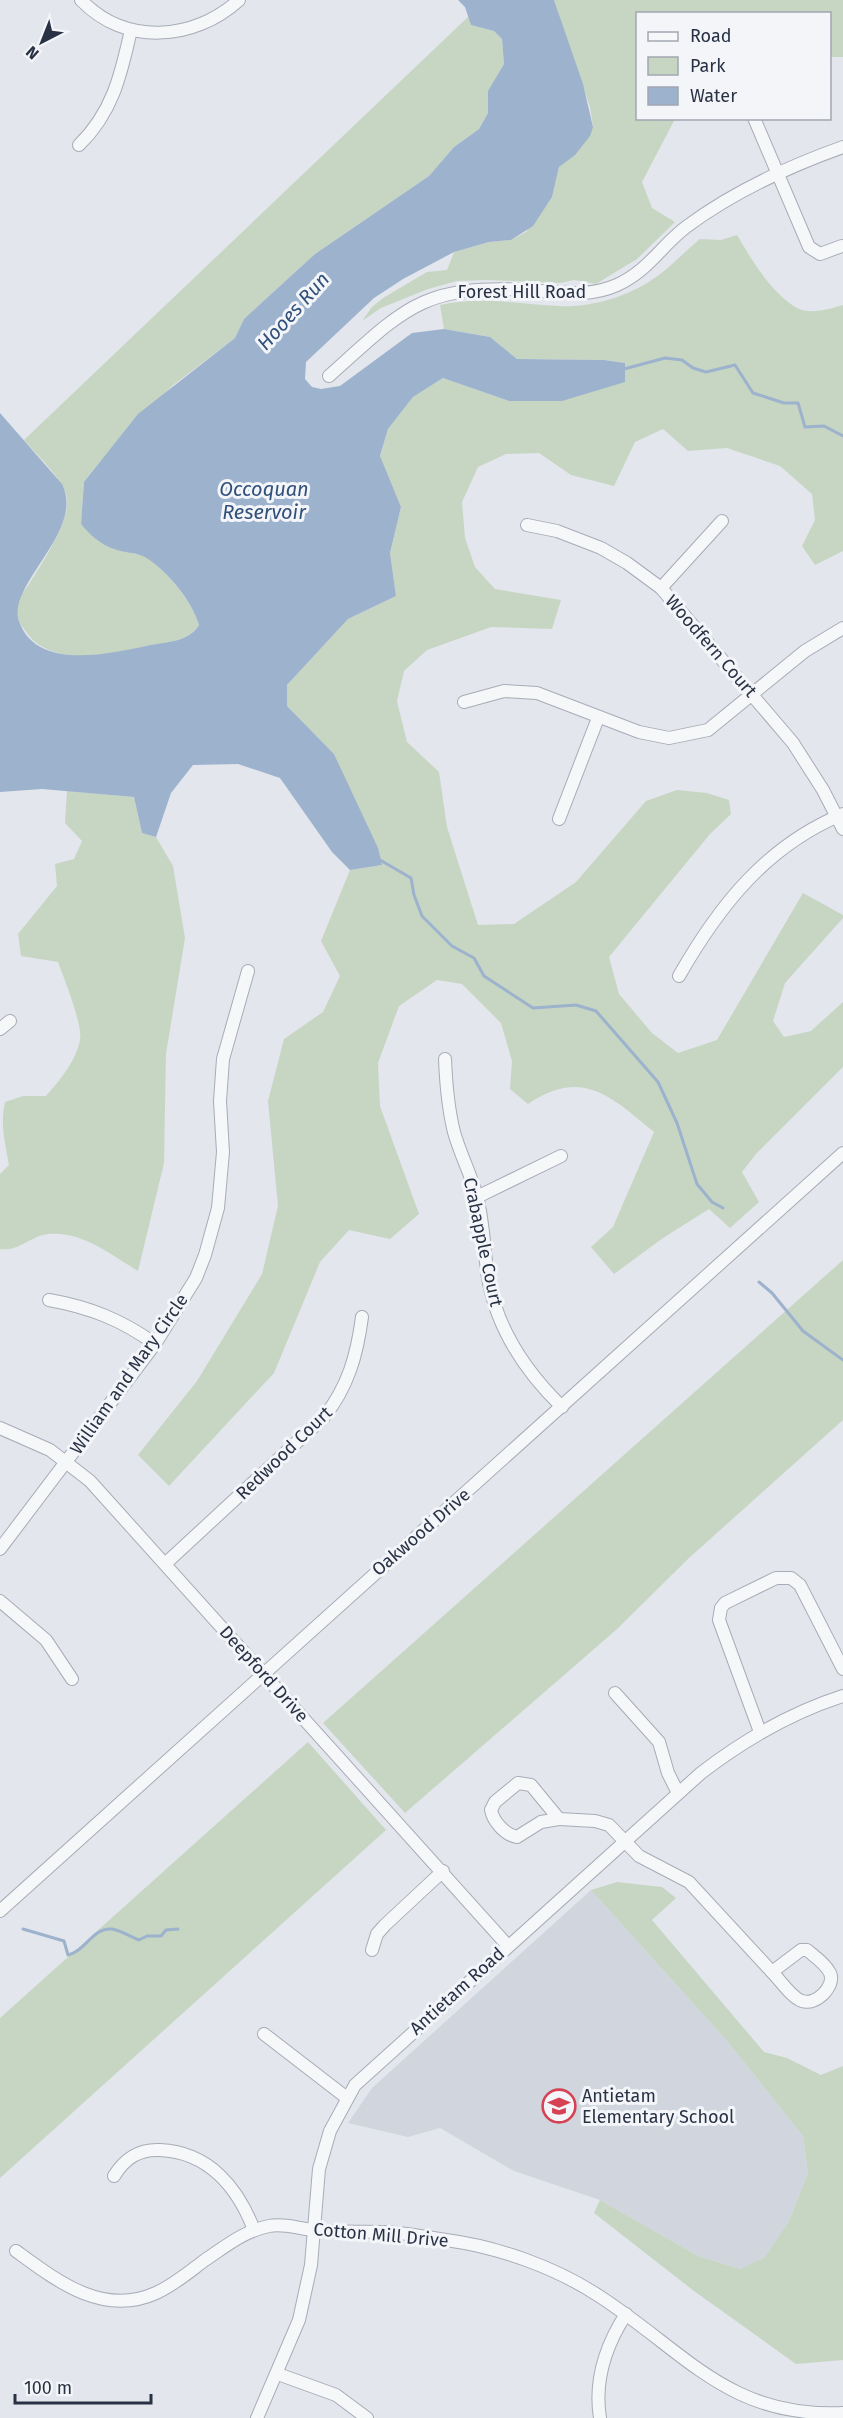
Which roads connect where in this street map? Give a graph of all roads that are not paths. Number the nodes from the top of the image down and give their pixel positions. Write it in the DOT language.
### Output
graph roads {
  1 [pos="81,0"];
  2 [pos="238,0"];
  3 [pos="131,30"];
  4 [pos="755,120"];
  5 [pos="79,145"];
  6 [pos="843,147"];
  7 [pos="777,174"];
  8 [pos="842,246"];
  9 [pos="329,375"];
  10 [pos="722,521"];
  11 [pos="527,525"];
  12 [pos="661,588"];
  13 [pos="843,628"];
  14 [pos="754,695"];
  15 [pos="464,702"];
  16 [pos="598,718"];
  17 [pos="840,816"];
  18 [pos="559,819"];
  19 [pos="843,829"];
  20 [pos="248,971"];
  21 [pos="680,976"];
  22 [pos="445,1059"];
  23 [pos="843,1153"];
  24 [pos="561,1156"];
  25 [pos="477,1197"];
  26 [pos="49,1300"];
  27 [pos="362,1317"];
  28 [pos="155,1344"];
  29 [pos="562,1407"];
  30 [pos="0,1428"];
  31 [pos="67,1461"];
  32 [pos="0,1549"];
  33 [pos="165,1564"];
  34 [pos="0,1601"];
  35 [pos="843,1669"];
  36 [pos="263,1673"];
  37 [pos="72,1679"];
  38 [pos="615,1693"];
  39 [pos="843,1696"];
  40 [pos="760,1732"];
  41 [pos="678,1793"];
  42 [pos="559,1820"];
  43 [pos="624,1841"];
  44 [pos="443,1870"];
  45 [pos="0,1911"];
  46 [pos="508,1946"];
  47 [pos="372,1950"];
  48 [pos="772,1972"];
  49 [pos="264,2034"];
  50 [pos="347,2098"];
  51 [pos="114,2176"];
  52 [pos="254,2230"];
  53 [pos="315,2230"];
  54 [pos="16,2251"];
  55 [pos="626,2314"];
  56 [pos="278,2374"];
  57 [pos="843,2412"];
  58 [pos="257,2418"];
  59 [pos="367,2418"];
  60 [pos="600,2418"];
  1 -- 3 [label="street"];
  2 -- 3 [label="street"];
  3 -- 5 [label="street"];
  4 -- 7 [label="street"];
  6 -- 7 [label="street, Forest Hill Road"];
  7 -- 8 [label="street"];
  7 -- 9 [label="street, Forest Hill Road"];
  10 -- 12 [label="street"];
  11 -- 12 [label="street, Woodfern Court"];
  12 -- 14 [label="street, Woodfern Court"];
  13 -- 14 [label="street"];
  14 -- 16 [label="street"];
  14 -- 17 [label="street, Woodfern Court"];
  15 -- 16 [label="street"];
  16 -- 18 [label="street"];
  17 -- 19 [label="street, Woodfern Court"];
  17 -- 21 [label="street"];
  20 -- 28 [label="street, William and Mary Circle"];
  22 -- 25 [label="street, Crabapple Court"];
  23 -- 29 [label="street, Oakwood Drive"];
  24 -- 25 [label="street"];
  25 -- 29 [label="street, Crabapple Court"];
  26 -- 28 [label="street"];
  27 -- 33 [label="street, Redwood Court"];
  28 -- 31 [label="street, William and Mary Circle"];
  29 -- 36 [label="street, Oakwood Drive"];
  30 -- 31 [label="street, Deepford Drive"];
  31 -- 32 [label="street, William and Mary Circle"];
  31 -- 33 [label="street, Deepford Drive"];
  33 -- 36 [label="street, Deepford Drive"];
  34 -- 37 [label="street"];
  35 -- 40 [label="street"];
  36 -- 44 [label="street, Deepford Drive"];
  36 -- 45 [label="street, Oakwood Drive"];
  38 -- 41 [label="street"];
  39 -- 40 [label="street, Antietam Road"];
  40 -- 41 [label="street, Antietam Road"];
  41 -- 43 [label="street, Antietam Road"];
  42 -- 42 [label="street"];
  42 -- 43 [label="street"];
  43 -- 46 [label="street, Antietam Road"];
  43 -- 48 [label="street"];
  44 -- 46 [label="street, Deepford Drive"];
  44 -- 47 [label="street"];
  46 -- 50 [label="street, Antietam Road"];
  48 -- 48 [label="street"];
  49 -- 50 [label="street"];
  50 -- 53 [label="street, Antietam Road"];
  51 -- 52 [label="street"];
  52 -- 53 [label="street, Cotton Mill Drive"];
  52 -- 54 [label="street, Cotton Mill Drive"];
  53 -- 55 [label="street, Cotton Mill Drive"];
  53 -- 56 [label="street, Antietam Road"];
  55 -- 57 [label="street, Cotton Mill Drive"];
  55 -- 60 [label="street"];
  56 -- 58 [label="street, Antietam Road"];
  56 -- 59 [label="street"];
}
